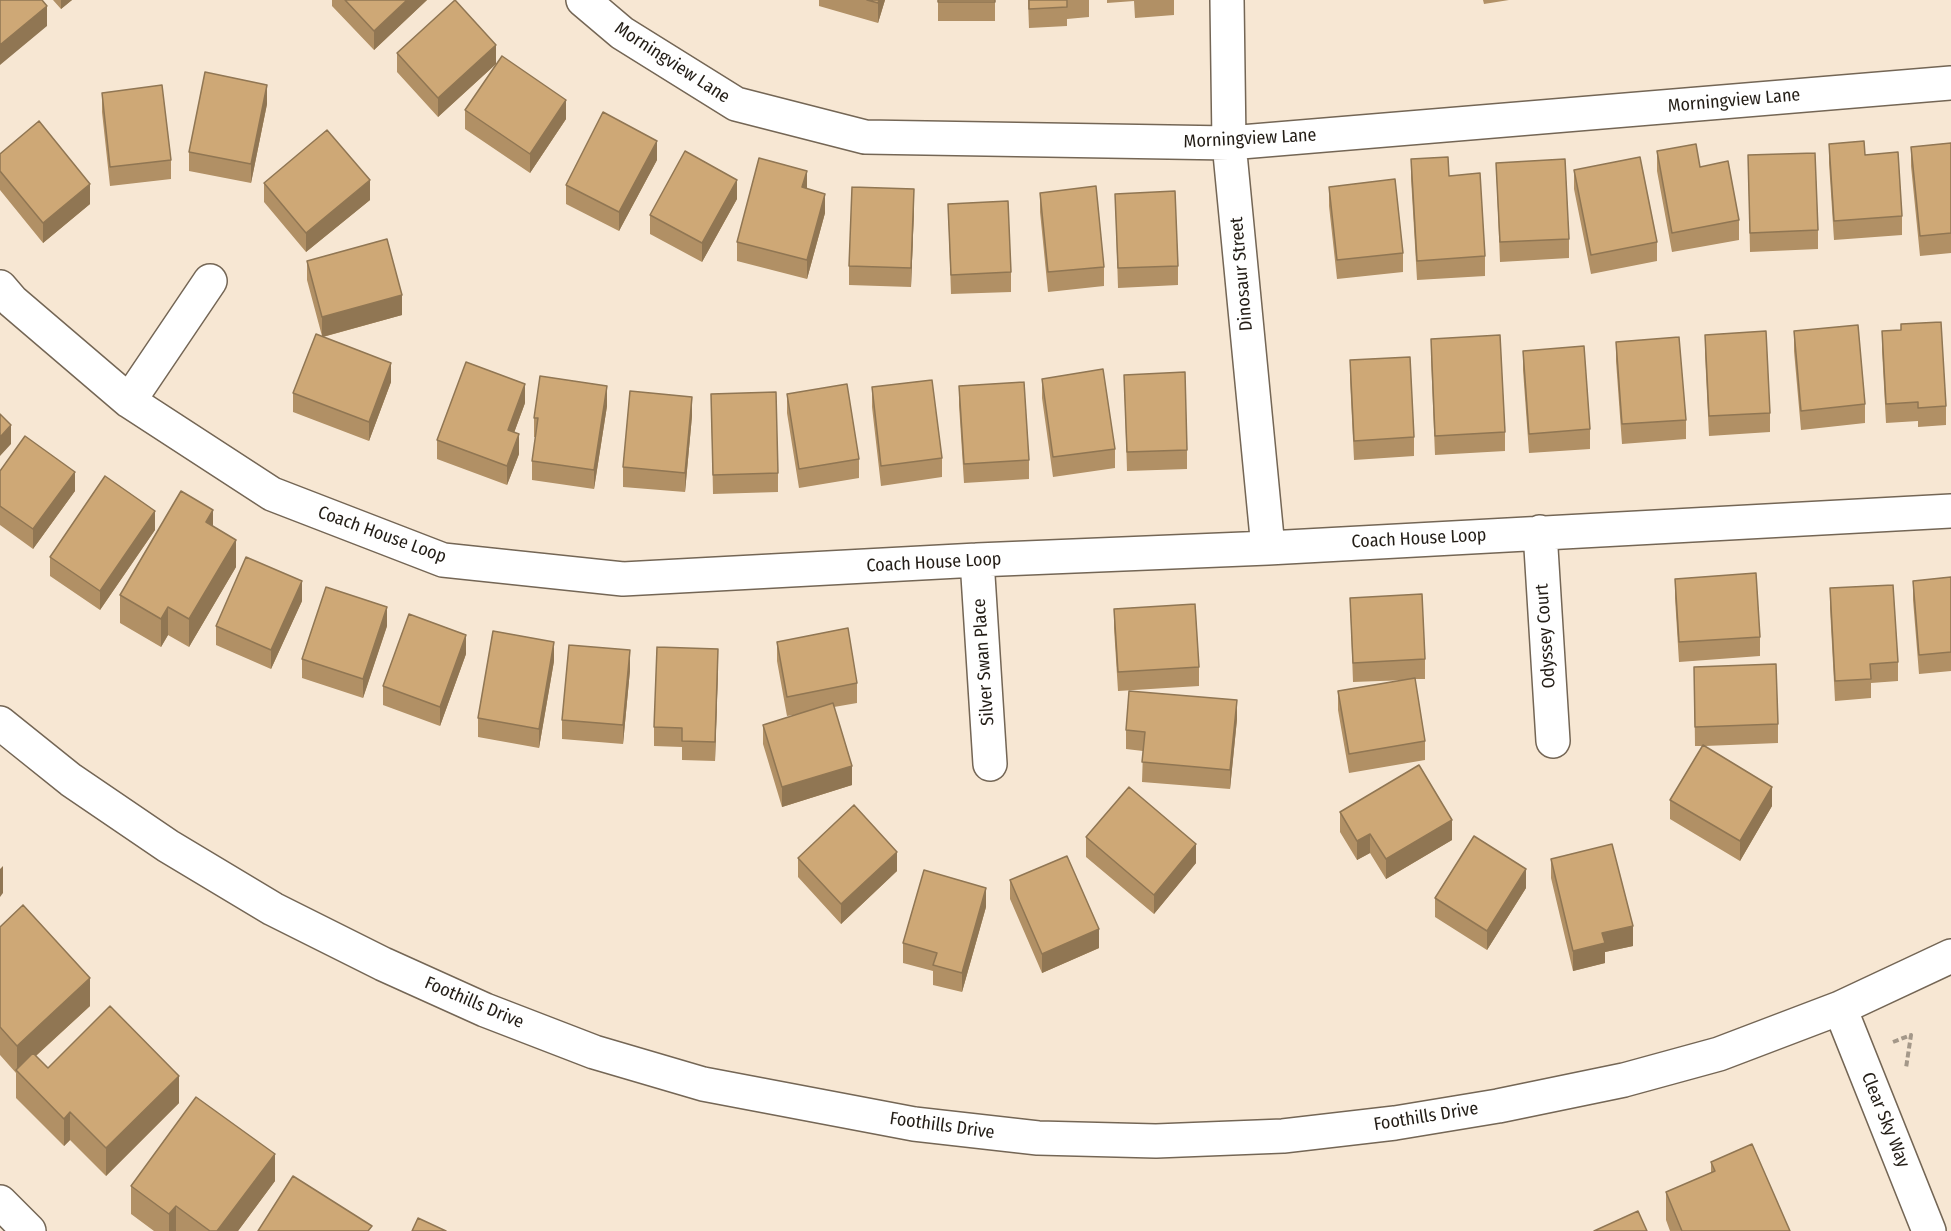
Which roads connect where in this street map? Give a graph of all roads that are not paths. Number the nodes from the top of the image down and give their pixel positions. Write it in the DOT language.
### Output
graph roads {
  1 [pos="583,0"];
  2 [pos="1227,0"];
  3 [pos="1951,83"];
  4 [pos="1229,143"];
  5 [pos="210,281"];
  6 [pos="0,287"];
  7 [pos="129,401"];
  8 [pos="1951,511"];
  9 [pos="1540,532"];
  10 [pos="1268,548"];
  11 [pos="977,560"];
  12 [pos="0,723"];
  13 [pos="1553,741"];
  14 [pos="990,764"];
  15 [pos="1951,956"];
  16 [pos="1840,1008"];
  17 [pos="0,1202"];
  18 [pos="29,1231"];
  19 [pos="1929,1231"];
  1 -- 4 [label="street, Morningview Lane"];
  2 -- 4 [label="street, Dinosaur Street"];
  3 -- 4 [label="street, Morningview Lane"];
  4 -- 10 [label="street, Dinosaur Street"];
  5 -- 7 [label="street"];
  6 -- 7 [label="street, Coach House Loop"];
  7 -- 11 [label="street, Coach House Loop"];
  8 -- 9 [label="street, Coach House Loop"];
  9 -- 10 [label="street, Coach House Loop"];
  9 -- 13 [label="street, Odyssey Court"];
  10 -- 11 [label="street, Coach House Loop"];
  11 -- 14 [label="street, Silver Swan Place"];
  12 -- 16 [label="street, Foothills Drive"];
  15 -- 16 [label="street, Foothills Drive"];
  16 -- 19 [label="street, Clear Sky Way"];
  17 -- 18 [label="street"];
}
